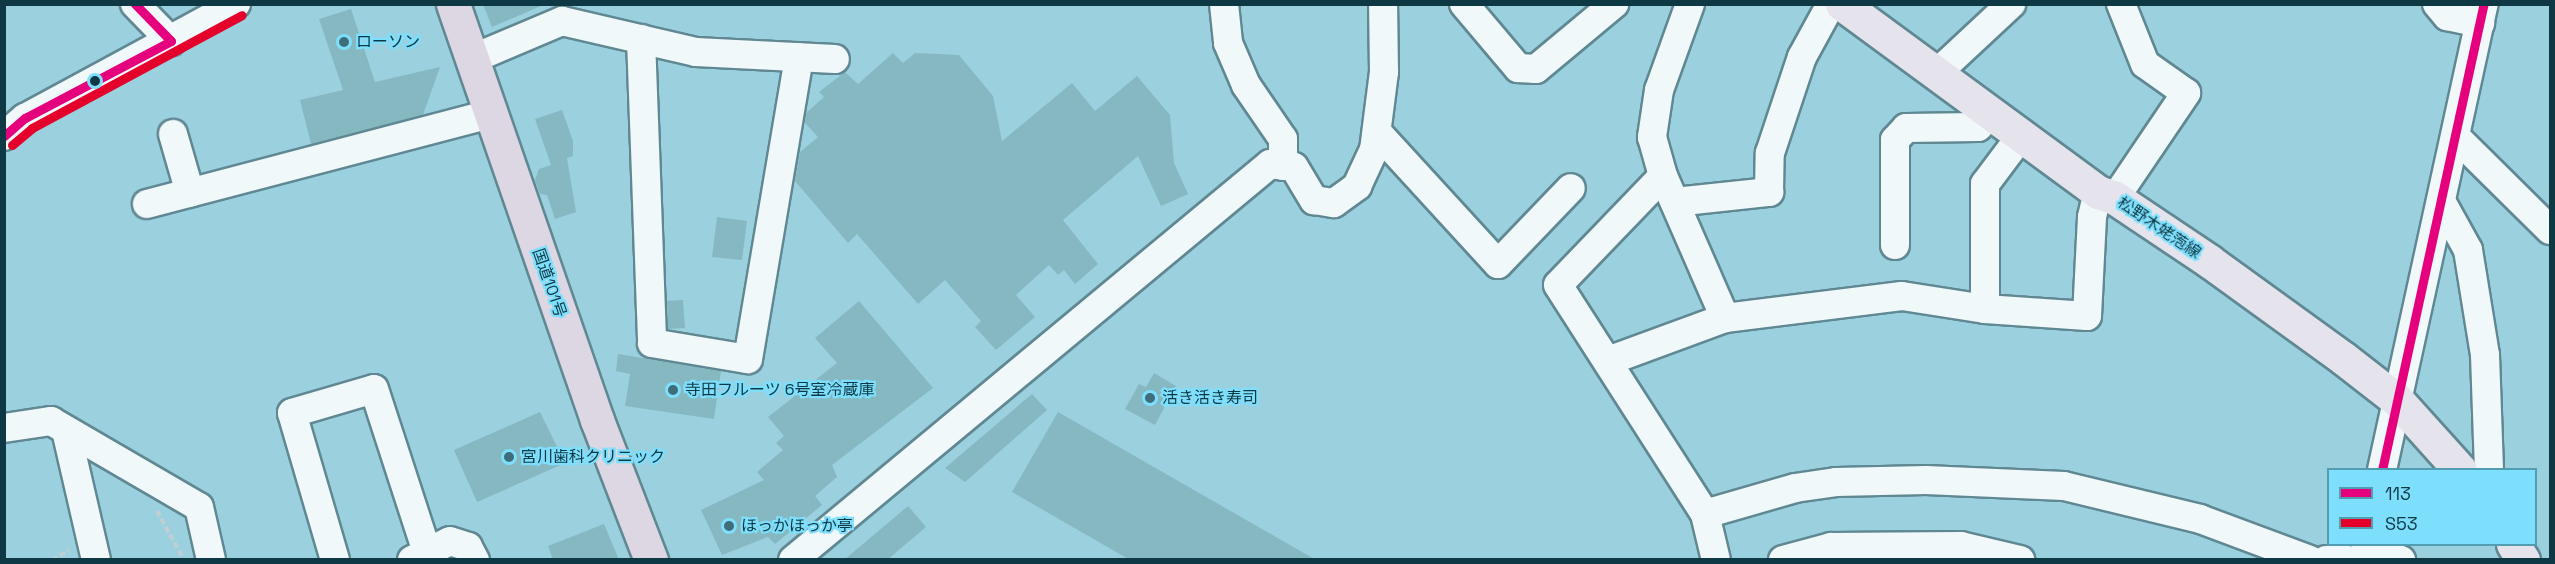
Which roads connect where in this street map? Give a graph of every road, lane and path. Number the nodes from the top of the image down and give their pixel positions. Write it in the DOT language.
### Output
graph roads {
  1 [pos="135,4"];
  2 [pos="236,4"];
  3 [pos="453,4"];
  4 [pos="1224,4"];
  5 [pos="1383,4"];
  6 [pos="1464,4"];
  7 [pos="1614,4"];
  8 [pos="1690,4"];
  9 [pos="1831,4"];
  10 [pos="1842,4"];
  11 [pos="2011,4"];
  12 [pos="2121,4"];
  13 [pos="2437,4"];
  14 [pos="2482,14"];
  15 [pos="590,16"];
  16 [pos="641,39"];
  17 [pos="171,40"];
  18 [pos="799,57"];
  19 [pos="472,58"];
  20 [pos="836,59"];
  21 [pos="1936,74"];
  22 [pos="491,114"];
  23 [pos="1991,114"];
  24 [pos="1377,132"];
  25 [pos="173,134"];
  26 [pos="2021,135"];
  27 [pos="4,136"];
  28 [pos="2457,138"];
  29 [pos="1283,166"];
  30 [pos="1663,176"];
  31 [pos="1571,188"];
  32 [pos="190,193"];
  33 [pos="2106,195"];
  34 [pos="2441,201"];
  35 [pos="1675,202"];
  36 [pos="147,204"];
  37 [pos="2550,230"];
  38 [pos="1895,245"];
  39 [pos="1985,309"];
  40 [pos="1725,318"];
  41 [pos="1608,361"];
  42 [pos="2397,400"];
  43 [pos="4,428"];
  44 [pos="66,430"];
  45 [pos="2382,468"];
  46 [pos="2458,468"];
  47 [pos="2489,468"];
  48 [pos="157,510"];
  49 [pos="1705,514"];
  50 [pos="2514,546"];
  51 [pos="88,551"];
  52 [pos="2361,552"];
  53 [pos="1832,553"];
  54 [pos="1985,555"];
  55 [pos="420,556"];
  56 [pos="52,560"];
  57 [pos="184,560"];
  58 [pos="211,560"];
  59 [pos="335,560"];
  60 [pos="475,560"];
  61 [pos="651,560"];
  62 [pos="793,560"];
  63 [pos="1716,560"];
  64 [pos="1783,560"];
  65 [pos="2020,560"];
  66 [pos="2310,560"];
  67 [pos="2326,560"];
  68 [pos="2401,560"];
  69 [pos="2523,560"];
  1 -- 17 [label="street"];
  2 -- 17 [label="street"];
  3 -- 19 [label="highway, 国道101号"];
  4 -- 29 [label="street"];
  5 -- 24 [label="street"];
  6 -- 7 [label="street"];
  8 -- 30 [label="street"];
  9 -- 35 [label="street"];
  10 -- 21 [label="main road, 松野木姥萢線"];
  11 -- 21 [label="street"];
  12 -- 33 [label="street"];
  13 -- 14 [label="street"];
  14 -- 28 [label="street"];
  15 -- 16 [label="street"];
  15 -- 19 [label="street"];
  16 -- 18 [label="street"];
  16 -- 18 [label="street"];
  17 -- 27 [label="street"];
  18 -- 20 [label="street"];
  19 -- 22 [label="highway, 国道101号"];
  21 -- 23 [label="main road, 松野木姥萢線"];
  22 -- 32 [label="street"];
  22 -- 61 [label="highway, 国道101号"];
  23 -- 26 [label="main road, 松野木姥萢線"];
  23 -- 38 [label="street"];
  24 -- 29 [label="street"];
  24 -- 31 [label="street"];
  25 -- 32 [label="street"];
  26 -- 33 [label="main road, 松野木姥萢線"];
  26 -- 39 [label="street"];
  28 -- 34 [label="street"];
  28 -- 37 [label="street"];
  29 -- 62 [label="street"];
  30 -- 35 [label="street"];
  30 -- 41 [label="street"];
  32 -- 36 [label="street"];
  33 -- 39 [label="street"];
  33 -- 42 [label="main road, 松野木姥萢線"];
  34 -- 42 [label="street"];
  34 -- 47 [label="street"];
  35 -- 40 [label="street"];
  39 -- 40 [label="street"];
  40 -- 41 [label="street"];
  41 -- 49 [label="street"];
  42 -- 45 [label="street"];
  42 -- 46 [label="main road, 松野木姥萢線"];
  43 -- 44 [label="street"];
  44 -- 51 [label="street"];
  44 -- 58 [label="street"];
  48 -- 57 [label="path"];
  49 -- 63 [label="street"];
  49 -- 66 [label="street"];
  50 -- 69 [label="main road"];
  51 -- 56 [label="path"];
  52 -- 67 [label="street"];
  52 -- 68 [label="street"];
  53 -- 54 [label="street"];
  53 -- 64 [label="street"];
  54 -- 65 [label="street"];
  55 -- 59 [label="street"];
  55 -- 60 [label="street"];
}
